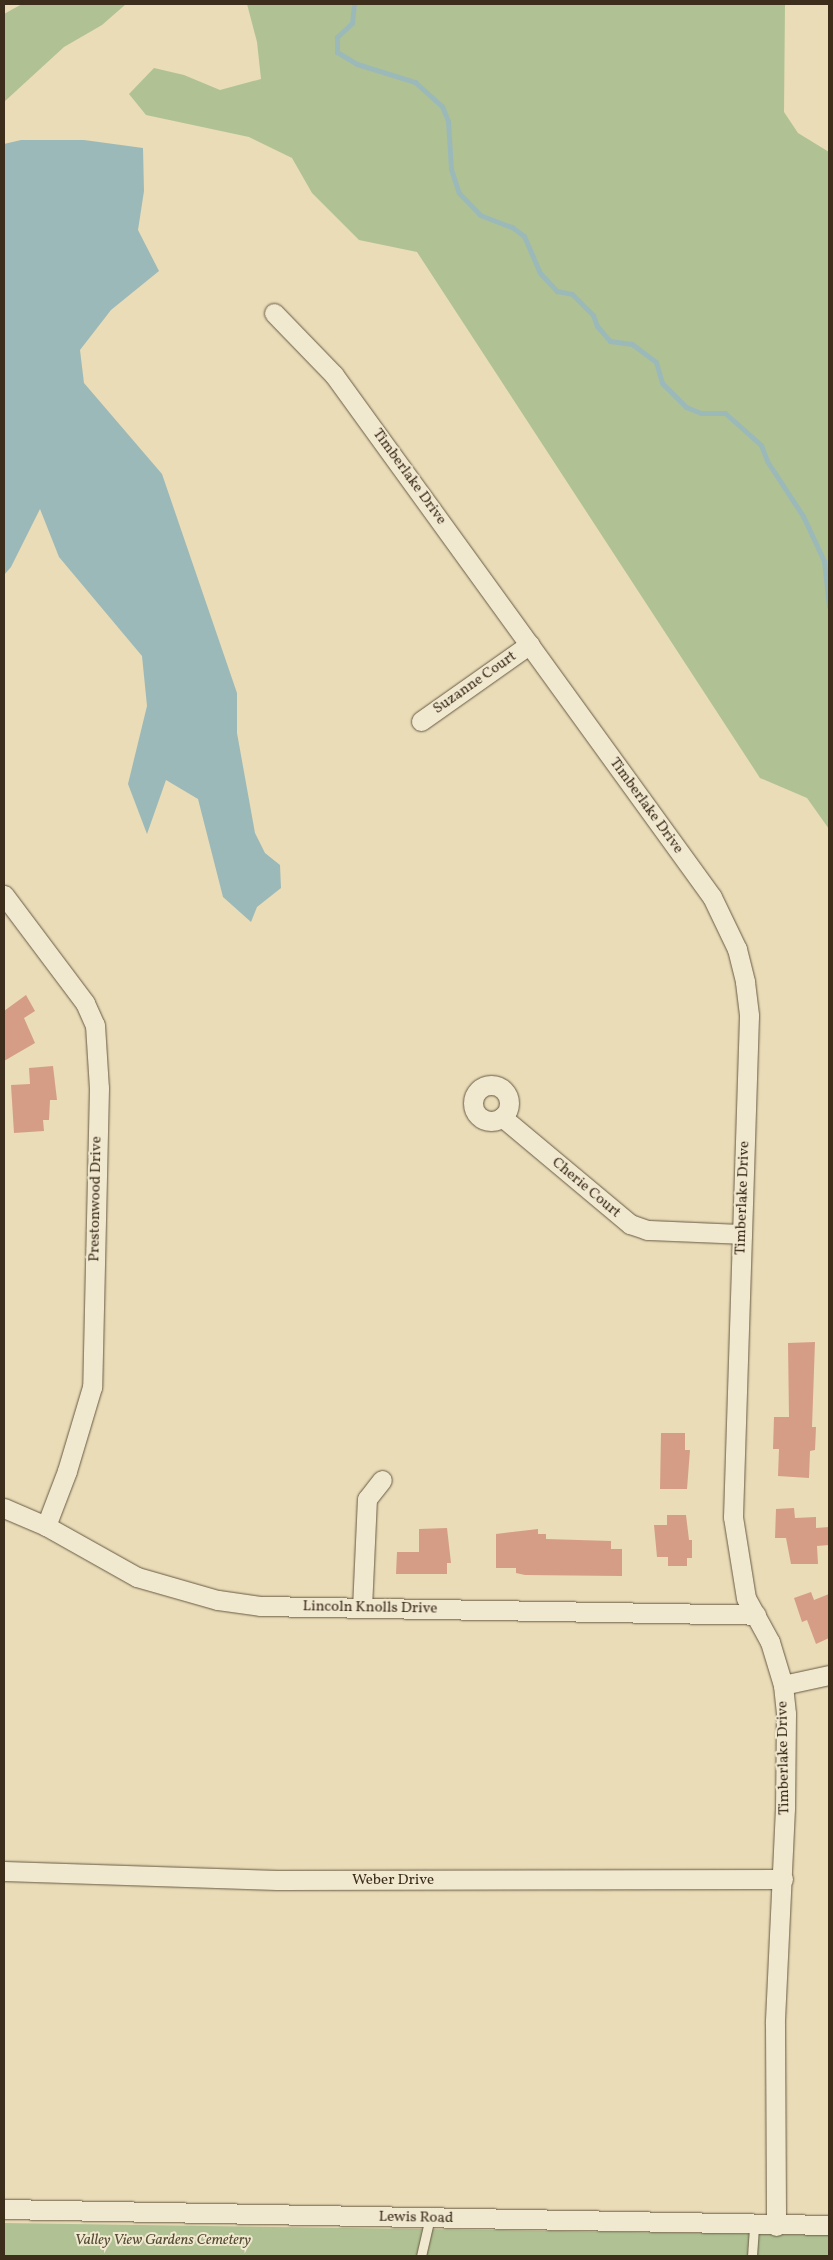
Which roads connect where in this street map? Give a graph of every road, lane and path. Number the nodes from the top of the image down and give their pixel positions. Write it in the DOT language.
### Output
graph roads {
  1 [pos="274,313"];
  2 [pos="530,644"];
  3 [pos="421,721"];
  4 [pos="4,894"];
  5 [pos="502,1117"];
  6 [pos="742,1234"];
  7 [pos="382,1480"];
  8 [pos="4,1508"];
  9 [pos="46,1526"];
  10 [pos="362,1608"];
  11 [pos="756,1615"];
  12 [pos="829,1675"];
  13 [pos="783,1685"];
  14 [pos="4,1871"];
  15 [pos="783,1879"];
  16 [pos="4,2210"];
  17 [pos="430,2218"];
  18 [pos="754,2225"];
  19 [pos="829,2225"];
  20 [pos="776,2226"];
  21 [pos="421,2256"];
  22 [pos="752,2256"];
  1 -- 2 [label="street, Timberlake Drive"];
  2 -- 3 [label="street, Suzanne Court"];
  2 -- 6 [label="street, Timberlake Drive"];
  4 -- 9 [label="street, Prestonwood Drive"];
  5 -- 6 [label="street, Cherie Court"];
  6 -- 11 [label="street, Timberlake Drive"];
  7 -- 10 [label="street"];
  8 -- 9 [label="street, Lincoln Knolls Drive"];
  9 -- 10 [label="street, Lincoln Knolls Drive"];
  10 -- 11 [label="street, Lincoln Knolls Drive"];
  11 -- 13 [label="street, Timberlake Drive"];
  12 -- 13 [label="street"];
  13 -- 15 [label="street, Timberlake Drive"];
  14 -- 15 [label="street, Weber Drive"];
  15 -- 20 [label="street, Timberlake Drive"];
  16 -- 17 [label="street, Lewis Road"];
  17 -- 18 [label="street, Lewis Road"];
  17 -- 21 [label="lane"];
  18 -- 20 [label="street, Lewis Road"];
  18 -- 22 [label="lane"];
  19 -- 20 [label="street, Lewis Road"];
}
